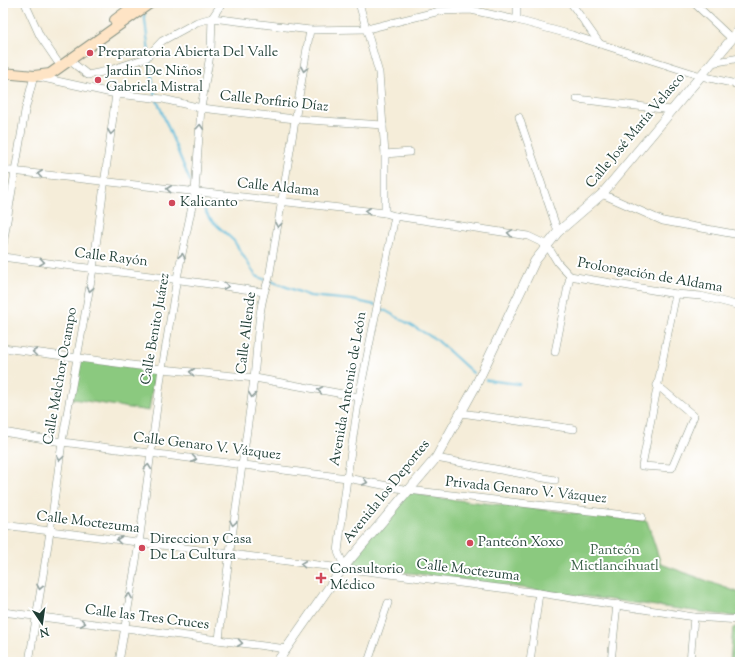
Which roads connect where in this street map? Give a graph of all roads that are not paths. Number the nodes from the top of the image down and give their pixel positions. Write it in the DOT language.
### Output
graph roads {
  1 [pos="25,3"];
  2 [pos="138,3"];
  3 [pos="150,3"];
  4 [pos="222,3"];
  5 [pos="359,3"];
  6 [pos="441,3"];
  7 [pos="517,3"];
  8 [pos="571,3"];
  9 [pos="694,3"];
  10 [pos="440,11"];
  11 [pos="212,18"];
  12 [pos="518,20"];
  13 [pos="367,29"];
  14 [pos="740,29"];
  15 [pos="310,30"];
  16 [pos="731,38"];
  17 [pos="600,44"];
  18 [pos="740,58"];
  19 [pos="69,60"];
  20 [pos="57,61"];
  21 [pos="710,64"];
  22 [pos="3,73"];
  23 [pos="34,76"];
  24 [pos="701,76"];
  25 [pos="740,85"];
  26 [pos="116,94"];
  27 [pos="577,99"];
  28 [pos="201,108"];
  29 [pos="671,110"];
  30 [pos="519,117"];
  31 [pos="295,119"];
  32 [pos="383,125"];
  33 [pos="410,152"];
  34 [pos="385,154"];
  35 [pos="3,170"];
  36 [pos="14,171"];
  37 [pos="104,182"];
  38 [pos="195,192"];
  39 [pos="602,194"];
  40 [pos="282,202"];
  41 [pos="385,212"];
  42 [pos="395,216"];
  43 [pos="558,232"];
  44 [pos="740,235"];
  45 [pos="3,245"];
  46 [pos="547,245"];
  47 [pos="3,257"];
  48 [pos="93,270"];
  49 [pos="570,276"];
  50 [pos="178,278"];
  51 [pos="264,289"];
  52 [pos="676,294"];
  53 [pos="740,306"];
  54 [pos="3,348"];
  55 [pos="555,352"];
  56 [pos="77,357"];
  57 [pos="162,369"];
  58 [pos="254,378"];
  59 [pos="657,385"];
  60 [pos="359,397"];
  61 [pos="461,413"];
  62 [pos="574,429"];
  63 [pos="3,432"];
  64 [pos="62,442"];
  65 [pos="149,453"];
  66 [pos="436,458"];
  67 [pos="242,465"];
  68 [pos="347,478"];
  69 [pos="555,480"];
  70 [pos="408,490"];
  71 [pos="642,517"];
  72 [pos="3,525"];
  73 [pos="50,532"];
  74 [pos="139,543"];
  75 [pos="228,555"];
  76 [pos="343,568"];
  77 [pos="539,593"];
  78 [pos="388,603"];
  79 [pos="617,604"];
  80 [pos="3,612"];
  81 [pos="35,616"];
  82 [pos="694,617"];
  83 [pos="740,620"];
  84 [pos="124,629"];
  85 [pos="219,640"];
  86 [pos="287,649"];
  87 [pos="29,662"];
  88 [pos="119,662"];
  89 [pos="276,662"];
  90 [pos="368,662"];
  91 [pos="530,662"];
  92 [pos="611,662"];
  93 [pos="690,662"];
  1 -- 20 [label="street"];
  2 -- 20 [label="main road"];
  3 -- 19 [label="main road"];
  4 -- 11 [label="street"];
  5 -- 13 [label="street"];
  6 -- 10 [label="street"];
  7 -- 12 [label="street"];
  8 -- 17 [label="street"];
  9 -- 16 [label="street"];
  10 -- 12 [label="street"];
  10 -- 13 [label="street"];
  11 -- 15 [label="street"];
  11 -- 19 [label="street"];
  11 -- 28 [label="street, Calle Benito Juárez"];
  12 -- 17 [label="street"];
  13 -- 15 [label="street"];
  13 -- 32 [label="street"];
  14 -- 16 [label="street, Calle José María Velasco"];
  15 -- 31 [label="street, Calle Allende, one-way"];
  16 -- 21 [label="street, Calle José María Velasco"];
  17 -- 24 [label="street"];
  18 -- 21 [label="street"];
  19 -- 23 [label="main road"];
  20 -- 23 [label="main road"];
  21 -- 24 [label="street, Calle José María Velasco"];
  22 -- 23 [label="main road"];
  23 -- 26 [label="street"];
  23 -- 36 [label="street"];
  24 -- 25 [label="street"];
  24 -- 29 [label="street, Calle José María Velasco"];
  26 -- 28 [label="street, Calle Porfirio Díaz"];
  26 -- 37 [label="street, Calle Melchor Ocampo, one-way"];
  27 -- 29 [label="street"];
  28 -- 31 [label="street, Calle Porfirio Díaz"];
  38 -- 28 [label="street, Calle Benito Juárez, one-way"];
  29 -- 39 [label="street, Calle José María Velasco"];
  30 -- 43 [label="street"];
  31 -- 32 [label="street, Calle Porfirio Díaz"];
  31 -- 40 [label="street, Calle Allende"];
  32 -- 34 [label="street"];
  33 -- 34 [label="street"];
  34 -- 41 [label="street"];
  35 -- 36 [label="street, Calle Aldama"];
  37 -- 36 [label="street, Calle Aldama, one-way"];
  36 -- 45 [label="street"];
  38 -- 37 [label="street, Calle Aldama, one-way"];
  37 -- 48 [label="street, Calle Melchor Ocampo"];
  38 -- 40 [label="street, Calle Aldama"];
  50 -- 38 [label="street, Calle Benito Juárez, one-way"];
  39 -- 43 [label="street, Calle José María Velasco"];
  39 -- 44 [label="street"];
  41 -- 40 [label="street, Calle Aldama, one-way"];
  40 -- 51 [label="street, Calle Allende, one-way"];
  41 -- 42 [label="street, Calle Aldama"];
  46 -- 42 [label="street, Calle Aldama, one-way"];
  42 -- 60 [label="street, Avenida Antonio de León"];
  43 -- 46 [label="street, Calle José María Velasco"];
  46 -- 49 [label="street, Prolongación de Aldama"];
  46 -- 61 [label="street, Avenida los Deportes"];
  47 -- 48 [label="street, Calle Rayón, one-way"];
  48 -- 50 [label="street, Calle Rayón"];
  48 -- 56 [label="street, Calle Melchor Ocampo, one-way"];
  49 -- 52 [label="street, Prolongación de Aldama"];
  49 -- 55 [label="street"];
  50 -- 51 [label="street, Calle Rayón, one-way"];
  50 -- 57 [label="street, Calle Benito Juárez"];
  51 -- 58 [label="street, Calle Allende"];
  52 -- 53 [label="street, Prolongación de Aldama"];
  52 -- 59 [label="street"];
  56 -- 54 [label="street, one-way"];
  56 -- 57 [label="street"];
  56 -- 64 [label="street, Calle Melchor Ocampo"];
  58 -- 57 [label="street, one-way"];
  57 -- 65 [label="street, Calle Benito Juárez"];
  60 -- 58 [label="street, one-way"];
  58 -- 67 [label="street, Calle Allende, one-way"];
  59 -- 59 [label="street"];
  60 -- 68 [label="street, Avenida Antonio de León"];
  61 -- 62 [label="street"];
  61 -- 66 [label="street, Avenida los Deportes"];
  63 -- 64 [label="street, Calle Genaro V. Vázquez"];
  64 -- 65 [label="street, Calle Genaro V. Vázquez"];
  64 -- 73 [label="street, Calle Melchor Ocampo, one-way"];
  65 -- 67 [label="street, Calle Genaro V. Vázquez, one-way"];
  74 -- 65 [label="street, Calle Benito Juárez, one-way"];
  66 -- 69 [label="street"];
  66 -- 70 [label="street, Avenida los Deportes"];
  67 -- 68 [label="street, Calle Genaro V. Vázquez"];
  67 -- 75 [label="street, Calle Allende, one-way"];
  68 -- 70 [label="street, Calle Genaro V. Vázquez, one-way"];
  68 -- 76 [label="street, Avenida Antonio de León"];
  70 -- 71 [label="street, Privada Genaro V. Vázquez"];
  70 -- 76 [label="street, Avenida los Deportes"];
  72 -- 73 [label="street, Calle Moctezuma"];
  74 -- 73 [label="street, Calle Moctezuma, one-way"];
  73 -- 81 [label="street, Calle Melchor Ocampo, one-way"];
  74 -- 75 [label="street, Calle Moctezuma"];
  84 -- 74 [label="street, Calle Benito Juárez, one-way"];
  76 -- 75 [label="street, Calle Moctezuma, one-way"];
  75 -- 85 [label="street, Calle Allende"];
  76 -- 77 [label="street, Calle Moctezuma"];
  76 -- 86 [label="street, Avenida los Deportes"];
  77 -- 79 [label="street, Calle Moctezuma"];
  77 -- 91 [label="street"];
  78 -- 90 [label="street"];
  79 -- 82 [label="street, Calle Moctezuma"];
  79 -- 92 [label="street"];
  80 -- 81 [label="street, Calle las Tres Cruces"];
  81 -- 84 [label="street, Calle las Tres Cruces, one-way"];
  81 -- 87 [label="street, Calle Melchor Ocampo"];
  82 -- 83 [label="street, Calle Moctezuma"];
  82 -- 93 [label="street"];
  84 -- 85 [label="street, Calle las Tres Cruces"];
  84 -- 88 [label="street, Calle Benito Juárez"];
  85 -- 86 [label="street, Calle las Tres Cruces, one-way"];
  86 -- 89 [label="street, Avenida los Deportes"];
}
